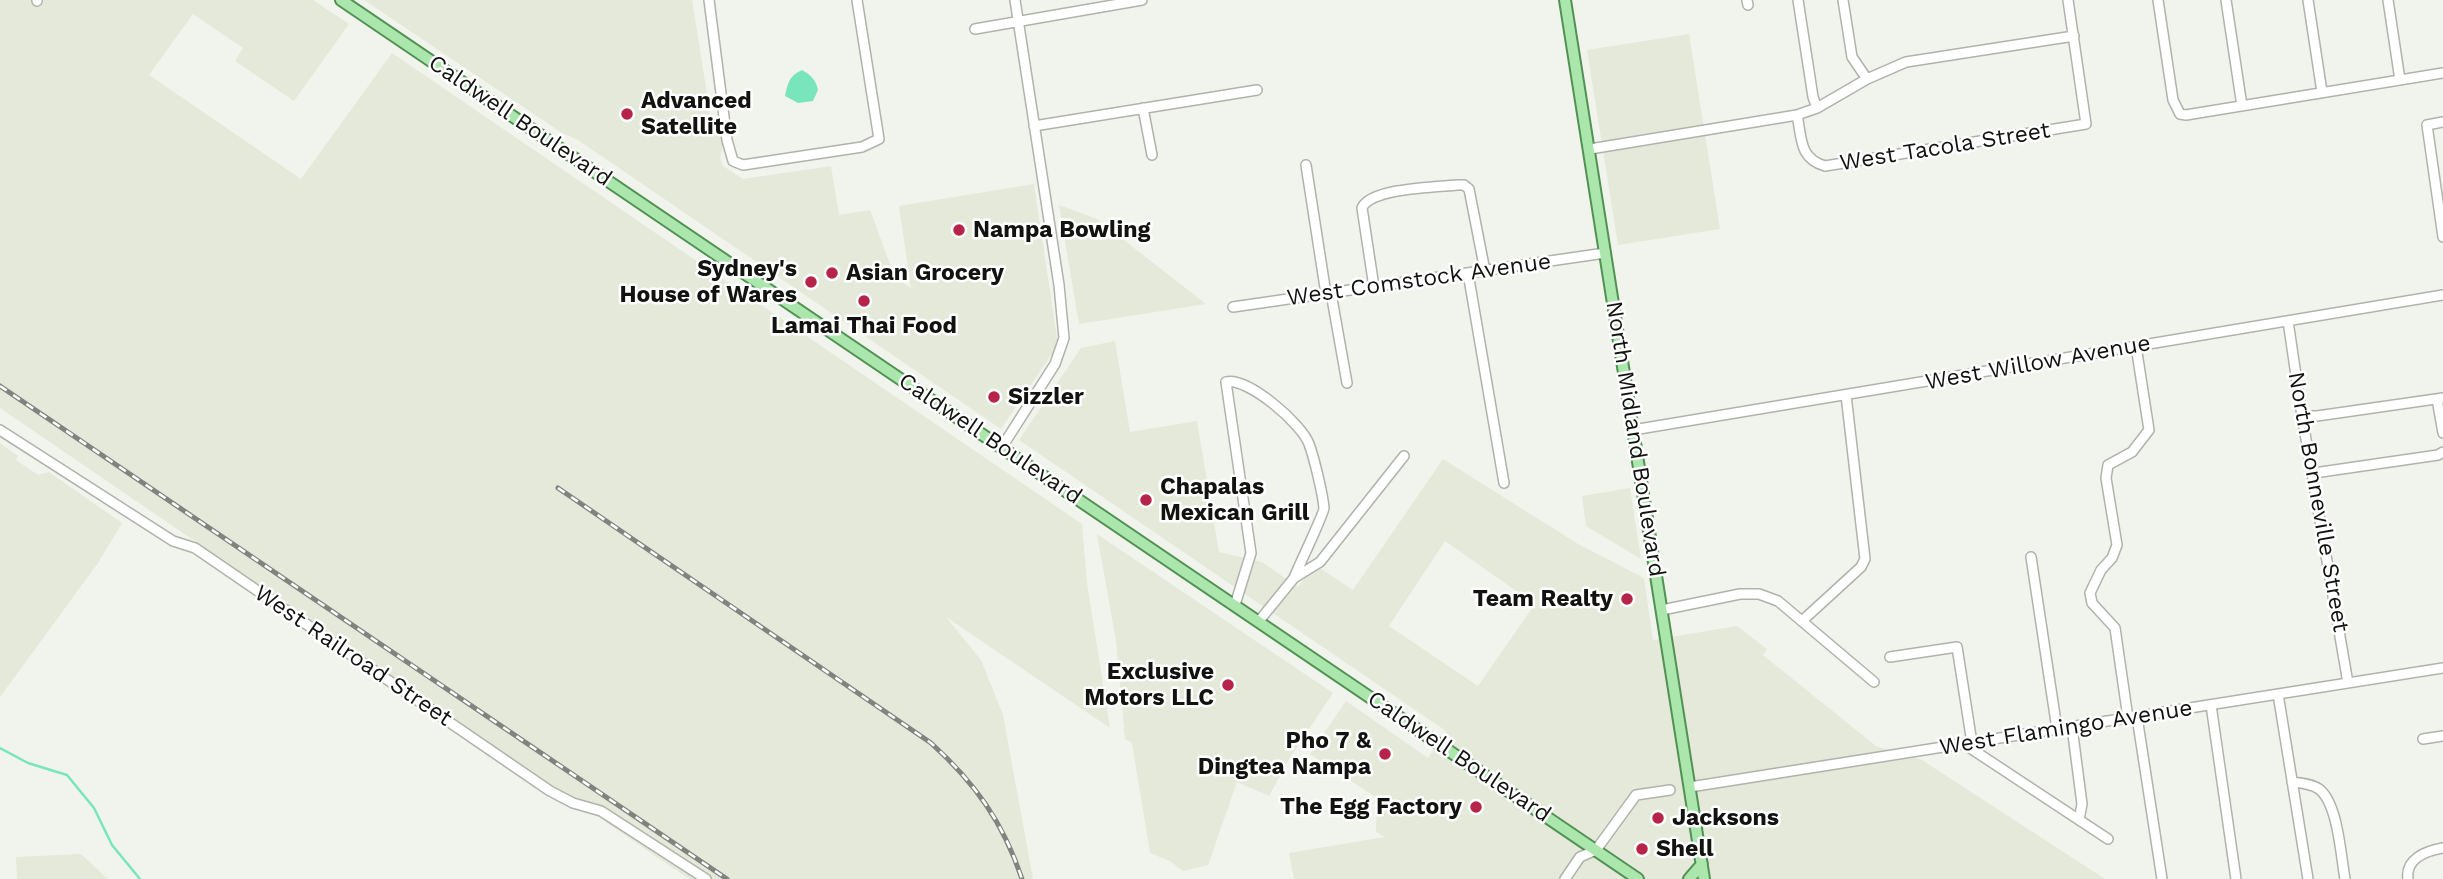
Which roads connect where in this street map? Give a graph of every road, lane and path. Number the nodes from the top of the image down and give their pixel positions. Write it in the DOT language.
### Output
graph roads {
  1 [pos="341,0"];
  2 [pos="709,0"];
  3 [pos="857,0"];
  4 [pos="1015,0"];
  5 [pos="1142,0"];
  6 [pos="1565,0"];
  7 [pos="1798,0"];
  8 [pos="1843,0"];
  9 [pos="2068,0"];
  10 [pos="2158,0"];
  11 [pos="2226,0"];
  12 [pos="2308,0"];
  13 [pos="2388,0"];
  14 [pos="1018,22"];
  15 [pos="975,29"];
  16 [pos="2074,36"];
  17 [pos="2443,73"];
  18 [pos="1867,79"];
  19 [pos="2400,80"];
  20 [pos="1257,90"];
  21 [pos="2322,92"];
  22 [pos="2242,106"];
  23 [pos="1143,108"];
  24 [pos="1817,108"];
  25 [pos="1797,115"];
  26 [pos="2443,122"];
  27 [pos="1034,126"];
  28 [pos="1590,149"];
  29 [pos="1152,155"];
  30 [pos="1306,165"];
  31 [pos="2443,237"];
  32 [pos="1605,253"];
  33 [pos="1485,271"];
  34 [pos="1468,273"];
  35 [pos="1374,287"];
  36 [pos="1329,294"];
  37 [pos="2443,295"];
  38 [pos="1233,307"];
  39 [pos="2288,321"];
  40 [pos="2136,346"];
  41 [pos="1347,383"];
  42 [pos="1846,395"];
  43 [pos="2440,398"];
  44 [pos="2302,415"];
  45 [pos="0,430"];
  46 [pos="1633,430"];
  47 [pos="2443,433"];
  48 [pos="1002,447"];
  49 [pos="2443,452"];
  50 [pos="1404,456"];
  51 [pos="2314,473"];
  52 [pos="1504,483"];
  53 [pos="2031,557"];
  54 [pos="1294,578"];
  55 [pos="1235,605"];
  56 [pos="1662,610"];
  57 [pos="1259,621"];
  58 [pos="1802,621"];
  59 [pos="1890,657"];
  60 [pos="2443,668"];
  61 [pos="1874,681"];
  62 [pos="2348,683"];
  63 [pos="2278,694"];
  64 [pos="2211,705"];
  65 [pos="2133,717"];
  66 [pos="2072,727"];
  67 [pos="2057,729"];
  68 [pos="2443,736"];
  69 [pos="2423,739"];
  70 [pos="1968,743"];
  71 [pos="2292,782"];
  72 [pos="1690,787"];
  73 [pos="1670,790"];
  74 [pos="2079,820"];
  75 [pos="2108,839"];
  76 [pos="2443,848"];
  77 [pos="1596,850"];
  78 [pos="1702,864"];
  79 [pos="2407,875"];
  80 [pos="706,879"];
  81 [pos="1565,879"];
  82 [pos="1638,879"];
  83 [pos="1689,879"];
  84 [pos="1704,879"];
  85 [pos="2162,879"];
  86 [pos="2236,879"];
  87 [pos="2308,879"];
  88 [pos="2345,879"];
  1 -- 48 [label="main road, Caldwell Boulevard"];
  2 -- 3 [label="street"];
  4 -- 14 [label="street"];
  5 -- 14 [label="street"];
  6 -- 28 [label="main road, North Midland Boulevard"];
  7 -- 24 [label="street"];
  8 -- 18 [label="street"];
  9 -- 16 [label="street"];
  10 -- 22 [label="street"];
  11 -- 22 [label="street"];
  12 -- 21 [label="street"];
  13 -- 19 [label="street"];
  14 -- 15 [label="street"];
  14 -- 27 [label="street"];
  16 -- 18 [label="street"];
  16 -- 25 [label="street, West Tacola Street"];
  17 -- 19 [label="street"];
  18 -- 24 [label="street"];
  19 -- 21 [label="street"];
  20 -- 23 [label="street"];
  21 -- 22 [label="street"];
  23 -- 27 [label="street"];
  23 -- 29 [label="street"];
  24 -- 25 [label="street"];
  25 -- 28 [label="street"];
  26 -- 31 [label="street"];
  27 -- 48 [label="street"];
  28 -- 32 [label="main road, North Midland Boulevard"];
  30 -- 36 [label="street"];
  32 -- 33 [label="street, West Comstock Avenue"];
  32 -- 46 [label="main road, North Midland Boulevard"];
  33 -- 34 [label="street, West Comstock Avenue"];
  33 -- 35 [label="street"];
  34 -- 35 [label="street, West Comstock Avenue"];
  34 -- 52 [label="street"];
  35 -- 36 [label="street, West Comstock Avenue"];
  36 -- 38 [label="street, West Comstock Avenue"];
  36 -- 41 [label="street"];
  37 -- 39 [label="street, West Willow Avenue"];
  39 -- 40 [label="street, West Willow Avenue"];
  39 -- 44 [label="street, North Bonneville Street"];
  40 -- 42 [label="street, West Willow Avenue"];
  40 -- 65 [label="street"];
  42 -- 46 [label="street, West Willow Avenue"];
  42 -- 58 [label="street"];
  43 -- 44 [label="street"];
  43 -- 47 [label="street"];
  44 -- 51 [label="street, North Bonneville Street"];
  45 -- 80 [label="street, West Railroad Street"];
  46 -- 56 [label="main road, North Midland Boulevard"];
  48 -- 55 [label="main road, Caldwell Boulevard"];
  49 -- 51 [label="street"];
  50 -- 54 [label="street"];
  51 -- 62 [label="street, North Bonneville Street"];
  53 -- 67 [label="street"];
  54 -- 55 [label="street"];
  54 -- 57 [label="street"];
  55 -- 57 [label="main road, Caldwell Boulevard"];
  56 -- 58 [label="street"];
  56 -- 72 [label="main road, North Midland Boulevard"];
  57 -- 77 [label="main road, Caldwell Boulevard"];
  58 -- 61 [label="street"];
  59 -- 70 [label="street"];
  60 -- 62 [label="street, West Flamingo Avenue"];
  62 -- 63 [label="street, West Flamingo Avenue"];
  63 -- 64 [label="street, West Flamingo Avenue"];
  63 -- 71 [label="street"];
  64 -- 65 [label="street, West Flamingo Avenue"];
  64 -- 86 [label="street"];
  65 -- 66 [label="street, West Flamingo Avenue"];
  65 -- 85 [label="street"];
  66 -- 67 [label="street, West Flamingo Avenue"];
  66 -- 74 [label="street"];
  67 -- 70 [label="street, West Flamingo Avenue"];
  68 -- 69 [label="street"];
  70 -- 72 [label="street, West Flamingo Avenue"];
  70 -- 74 [label="street"];
  71 -- 87 [label="street"];
  71 -- 88 [label="street"];
  72 -- 78 [label="main road, North Midland Boulevard"];
  73 -- 77 [label="street"];
  74 -- 75 [label="street"];
  76 -- 79 [label="street"];
  77 -- 81 [label="street"];
  77 -- 82 [label="main road, Caldwell Boulevard"];
  78 -- 83 [label="main road"];
  78 -- 84 [label="main road, North Midland Boulevard"];
}
